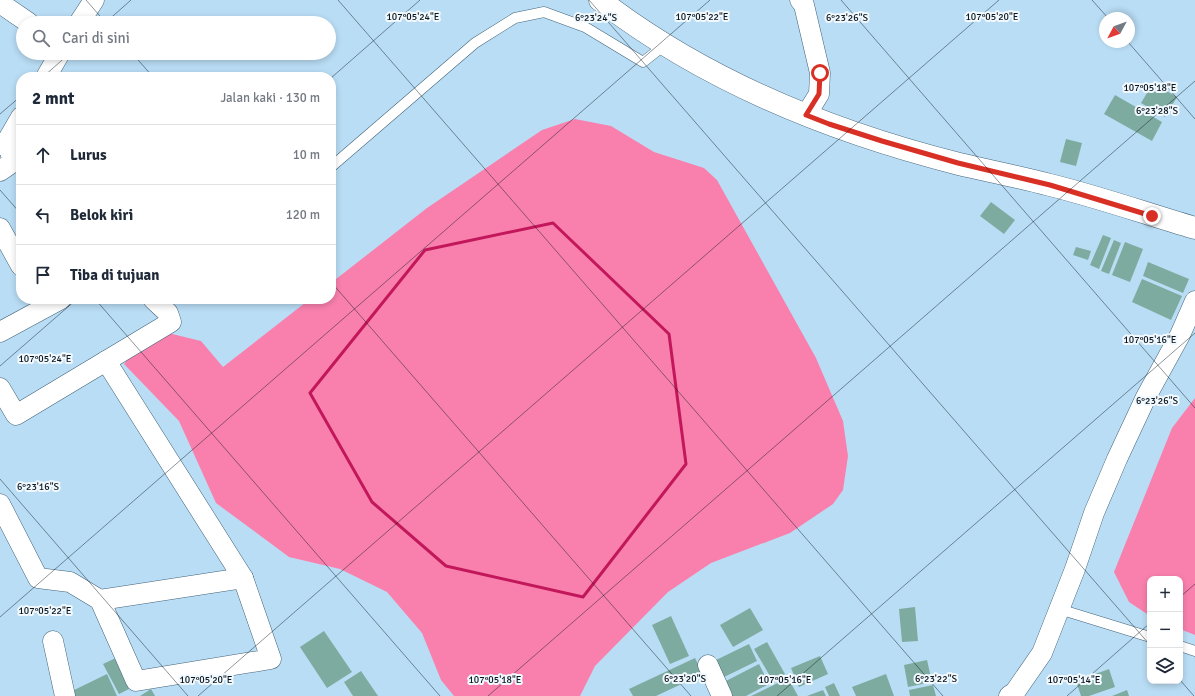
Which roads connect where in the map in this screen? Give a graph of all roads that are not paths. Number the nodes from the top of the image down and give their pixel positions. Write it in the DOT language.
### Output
graph roads {
  1 [pos="94,0"];
  2 [pos="600,0"];
  3 [pos="800,0"];
  4 [pos="0,3"];
  5 [pos="19,16"];
  6 [pos="84,16"];
  7 [pos="666,44"];
  8 [pos="56,60"];
  9 [pos="49,72"];
  10 [pos="806,115"];
  11 [pos="16,125"];
  12 [pos="3,143"];
  13 [pos="336,164"];
  14 [pos="0,171"];
  15 [pos="0,228"];
  16 [pos="1195,228"];
  17 [pos="16,257"];
  18 [pos="1195,301"];
  19 [pos="45,304"];
  20 [pos="158,304"];
  21 [pos="0,332"];
  22 [pos="106,361"];
  23 [pos="0,388"];
  24 [pos="0,504"];
  25 [pos="243,578"];
  26 [pos="100,600"];
  27 [pos="1059,609"];
  28 [pos="1147,636"];
  29 [pos="53,641"];
  30 [pos="1183,647"];
  31 [pos="1195,651"];
  32 [pos="708,665"];
  33 [pos="65,696"];
  34 [pos="722,696"];
  35 [pos="1010,696"];
  1 -- 6 [label="street"];
  2 -- 7 [label="street"];
  3 -- 10 [label="street"];
  4 -- 5 [label="street"];
  7 -- 10 [label="street"];
  7 -- 13 [label="lane"];
  8 -- 9 [label="street"];
  10 -- 16 [label="street"];
  11 -- 12 [label="street"];
  12 -- 14 [label="street"];
  15 -- 17 [label="street"];
  18 -- 27 [label="street"];
  19 -- 21 [label="street"];
  20 -- 22 [label="street"];
  22 -- 23 [label="street"];
  22 -- 25 [label="street"];
  24 -- 26 [label="street"];
  25 -- 26 [label="street"];
  25 -- 26 [label="street"];
  27 -- 28 [label="lane"];
  27 -- 35 [label="street"];
  29 -- 33 [label="street"];
  30 -- 31 [label="lane"];
  32 -- 34 [label="street"];
}
